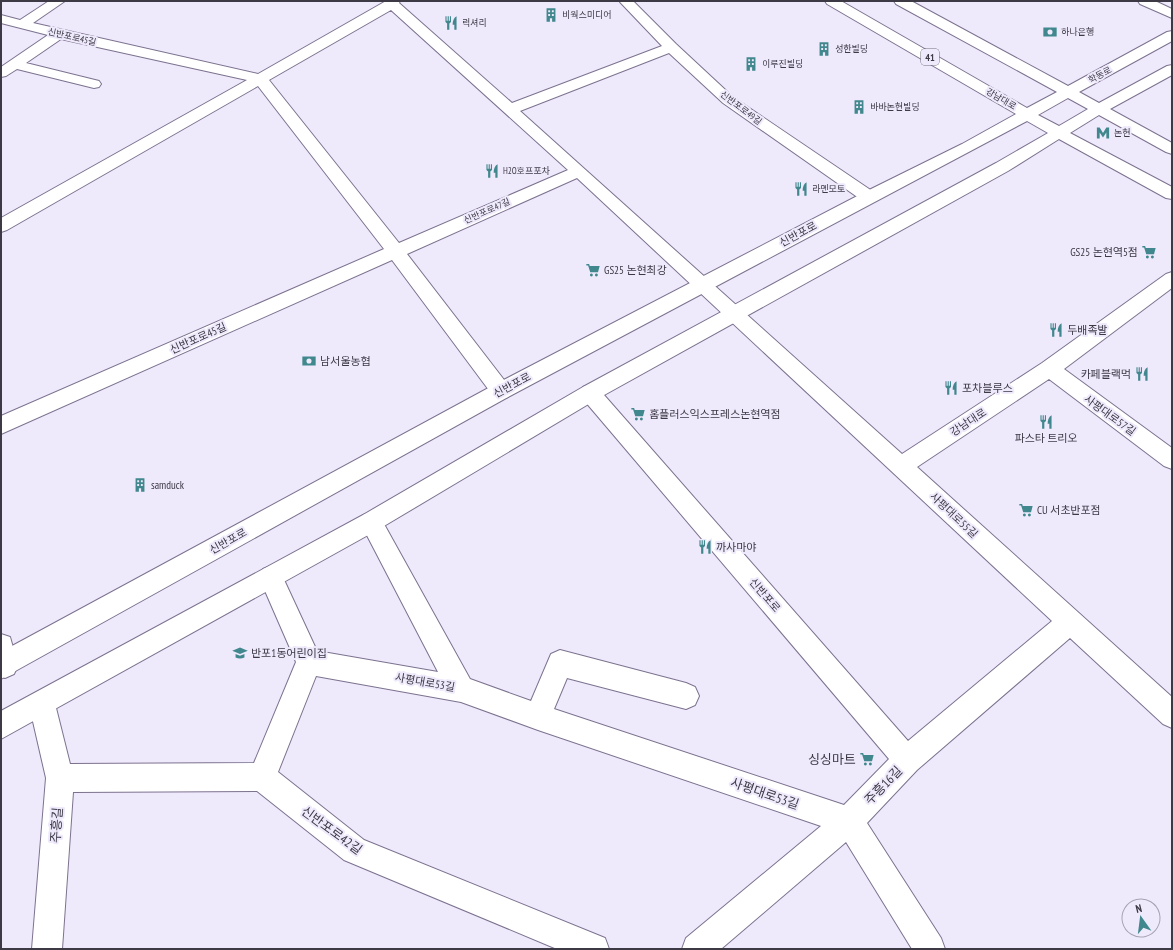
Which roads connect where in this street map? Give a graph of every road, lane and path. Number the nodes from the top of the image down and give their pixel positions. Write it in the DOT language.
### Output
graph roads {
  1 [pos="58,1"];
  2 [pos="624,1"];
  3 [pos="832,1"];
  4 [pos="901,1"];
  5 [pos="1145,1"];
  6 [pos="393,3"];
  7 [pos="1172,14"];
  8 [pos="8,22"];
  9 [pos="59,34"];
  10 [pos="1172,35"];
  11 [pos="671,46"];
  12 [pos="15,64"];
  13 [pos="1172,69"];
  14 [pos="1,73"];
  15 [pos="260,79"];
  16 [pos="94,84"];
  17 [pos="1068,93"];
  18 [pos="511,109"];
  19 [pos="1099,109"];
  20 [pos="1028,114"];
  21 [pos="1059,133"];
  22 [pos="1172,149"];
  23 [pos="579,171"];
  24 [pos="1172,194"];
  25 [pos="868,197"];
  26 [pos="1,226"];
  27 [pos="395,251"];
  28 [pos="1172,279"];
  29 [pos="704,285"];
  30 [pos="735,315"];
  31 [pos="1048,369"];
  32 [pos="501,391"];
  33 [pos="590,393"];
  34 [pos="1,425"];
  35 [pos="1172,460"];
  36 [pos="901,466"];
  37 [pos="371,522"];
  38 [pos="271,577"];
  39 [pos="1069,622"];
  40 [pos="2,659"];
  41 [pos="309,662"];
  42 [pos="461,689"];
  43 [pos="686,696"];
  44 [pos="42,704"];
  45 [pos="1172,715"];
  46 [pos="538,717"];
  47 [pos="1,726"];
  48 [pos="907,760"];
  49 [pos="262,777"];
  50 [pos="60,778"];
  51 [pos="849,821"];
  52 [pos="47,949"];
  53 [pos="594,949"];
  54 [pos="697,949"];
  55 [pos="930,949"];
  1 -- 8 [label="street"];
  2 -- 11 [label="street, 신반포로49길"];
  3 -- 20 [label="street, 강남대로 / 41"];
  4 -- 17 [label="street"];
  5 -- 7 [label="street"];
  6 -- 15 [label="street"];
  6 -- 18 [label="street"];
  8 -- 9 [label="street, 신반포로45길"];
  9 -- 12 [label="street"];
  9 -- 15 [label="street, 신반포로45길"];
  10 -- 17 [label="street, 학동로"];
  11 -- 18 [label="street"];
  11 -- 25 [label="street, 신반포로49길"];
  12 -- 14 [label="street"];
  12 -- 16 [label="street"];
  13 -- 19 [label="street"];
  15 -- 26 [label="street"];
  15 -- 27 [label="street"];
  17 -- 19 [label="street"];
  17 -- 20 [label="street, 학동로"];
  18 -- 23 [label="street"];
  19 -- 21 [label="street"];
  19 -- 22 [label="street"];
  20 -- 21 [label="street, 강남대로 / 41"];
  20 -- 25 [label="street, 신반포로"];
  21 -- 24 [label="street, 강남대로 / 41"];
  21 -- 30 [label="street"];
  23 -- 27 [label="street, 신반포로47길"];
  23 -- 29 [label="street"];
  25 -- 29 [label="street, 신반포로"];
  27 -- 32 [label="street"];
  27 -- 34 [label="street, 신반포로45길"];
  28 -- 31 [label="street, 강남대로"];
  29 -- 30 [label="street, 사평대로55길"];
  29 -- 32 [label="street, 신반포로"];
  30 -- 33 [label="street"];
  30 -- 36 [label="street, 사평대로55길"];
  31 -- 35 [label="street, 사평대로57길"];
  31 -- 36 [label="street, 강남대로"];
  32 -- 40 [label="street, 신반포로"];
  33 -- 37 [label="street"];
  33 -- 48 [label="street, 신반포로"];
  36 -- 39 [label="street, 사평대로55길"];
  37 -- 38 [label="street"];
  37 -- 42 [label="street"];
  38 -- 41 [label="street"];
  38 -- 44 [label="street"];
  39 -- 45 [label="street, 사평대로55길"];
  39 -- 48 [label="street, 주흥16길"];
  41 -- 42 [label="street, 사평대로53길"];
  41 -- 49 [label="street"];
  42 -- 46 [label="street, 사평대로53길"];
  43 -- 46 [label="street"];
  44 -- 47 [label="street"];
  44 -- 50 [label="street, 주흥길"];
  46 -- 51 [label="street, 사평대로53길"];
  48 -- 51 [label="street, 주흥16길"];
  49 -- 50 [label="street"];
  49 -- 53 [label="street, 신반포로42길"];
  50 -- 52 [label="street, 주흥길"];
  51 -- 54 [label="street, 주흥16길"];
  51 -- 55 [label="street"];
}
